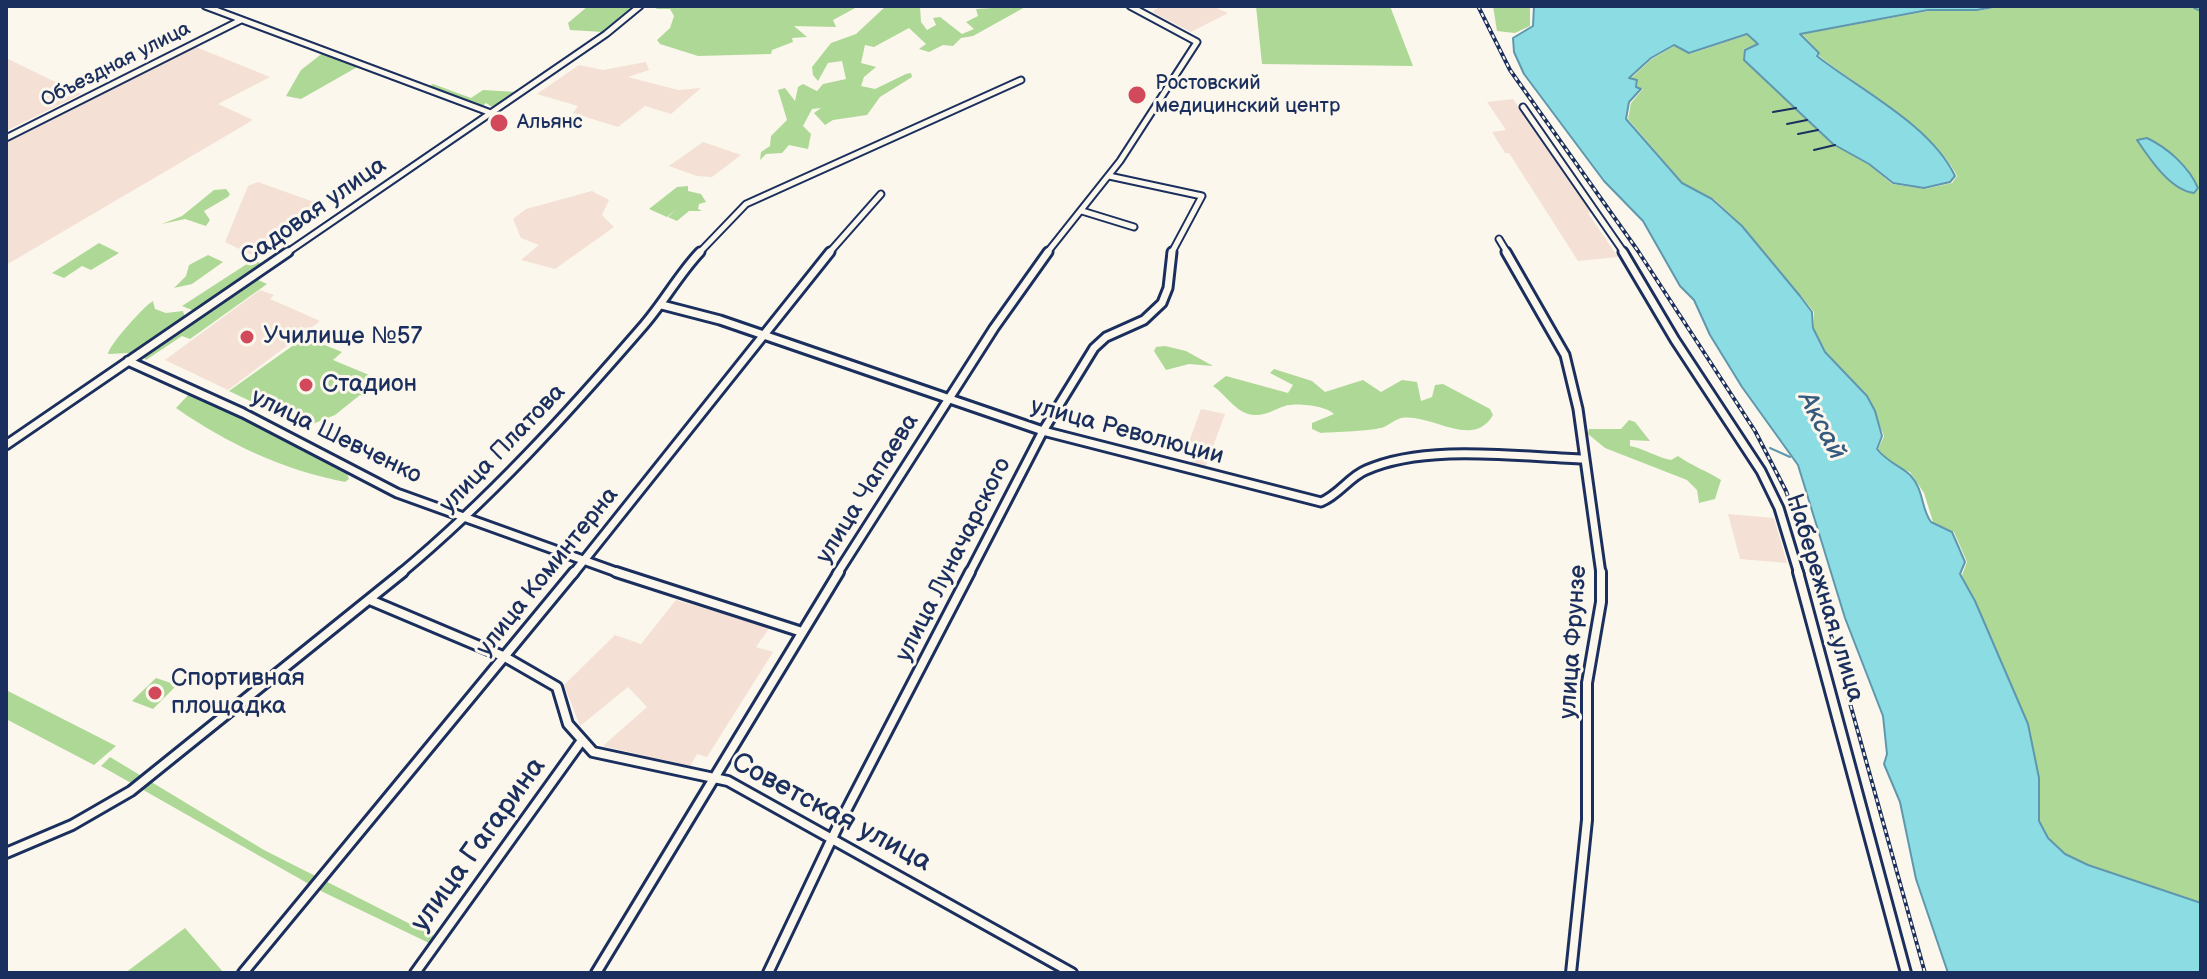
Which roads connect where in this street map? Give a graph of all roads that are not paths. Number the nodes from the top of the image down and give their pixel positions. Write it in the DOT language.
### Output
graph roads {
  1 [pos="205,6"];
  2 [pos="640,6"];
  3 [pos="1130,6"];
  4 [pos="241,20"];
  5 [pos="1021,80"];
  6 [pos="1523,107"];
  7 [pos="491,113"];
  8 [pos="6,138"];
  9 [pos="1109,176"];
  10 [pos="881,194"];
  11 [pos="1082,211"];
  12 [pos="1134,227"];
  13 [pos="1499,239"];
  14 [pos="662,305"];
  15 [pos="766,336"];
  16 [pos="128,361"];
  17 [pos="948,400"];
  18 [pos="1043,431"];
  19 [pos="6,445"];
  20 [pos="1584,459"];
  21 [pos="466,519"];
  22 [pos="583,562"];
  23 [pos="370,600"];
  24 [pos="802,632"];
  25 [pos="505,657"];
  26 [pos="580,743"];
  27 [pos="715,775"];
  28 [pos="832,839"];
  29 [pos="6,853"];
  30 [pos="243,973"];
  31 [pos="415,973"];
  32 [pos="596,973"];
  33 [pos="768,973"];
  34 [pos="1072,973"];
  35 [pos="1571,973"];
  36 [pos="1906,973"];
  1 -- 4 [label="street"];
  2 -- 7 [label="street, Садовая улица"];
  3 -- 9 [label="street, улица Чапаева"];
  4 -- 7 [label="street"];
  4 -- 8 [label="street, Объездная улица"];
  5 -- 14 [label="street, улица Платова"];
  6 -- 36 [label="street, Набережная улица"];
  7 -- 16 [label="street, Садовая улица"];
  9 -- 11 [label="street, улица Чапаева"];
  9 -- 18 [label="street, улица Луначарского"];
  10 -- 15 [label="street, улица Коминтерна"];
  11 -- 12 [label="street"];
  11 -- 17 [label="street, улица Чапаева"];
  13 -- 20 [label="street, улица Фрунзе"];
  14 -- 15 [label="street, улица Революции"];
  14 -- 21 [label="street, улица Платова"];
  15 -- 17 [label="street, улица Революции"];
  15 -- 22 [label="street, улица Коминтерна"];
  16 -- 19 [label="street, Садовая улица"];
  16 -- 21 [label="street, улица Шевченко"];
  17 -- 18 [label="street, улица Революции"];
  17 -- 24 [label="street, улица Чапаева"];
  18 -- 20 [label="street, улица Революции"];
  18 -- 28 [label="street, улица Луначарского"];
  20 -- 35 [label="street, улица Фрунзе"];
  21 -- 22 [label="street, улица Шевченко"];
  21 -- 23 [label="street, улица Платова"];
  22 -- 24 [label="street, улица Шевченко"];
  22 -- 25 [label="street, улица Коминтерна"];
  23 -- 25 [label="street"];
  23 -- 29 [label="street, улица Платова"];
  24 -- 27 [label="street, улица Чапаева"];
  25 -- 26 [label="street"];
  25 -- 30 [label="street, улица Коминтерна"];
  26 -- 27 [label="street, Советская улица"];
  26 -- 31 [label="street, улица Гагарина"];
  27 -- 28 [label="street, Советская улица"];
  27 -- 32 [label="street, улица Чапаева"];
  28 -- 33 [label="street, улица Луначарского"];
  28 -- 34 [label="street, Советская улица"];
}
